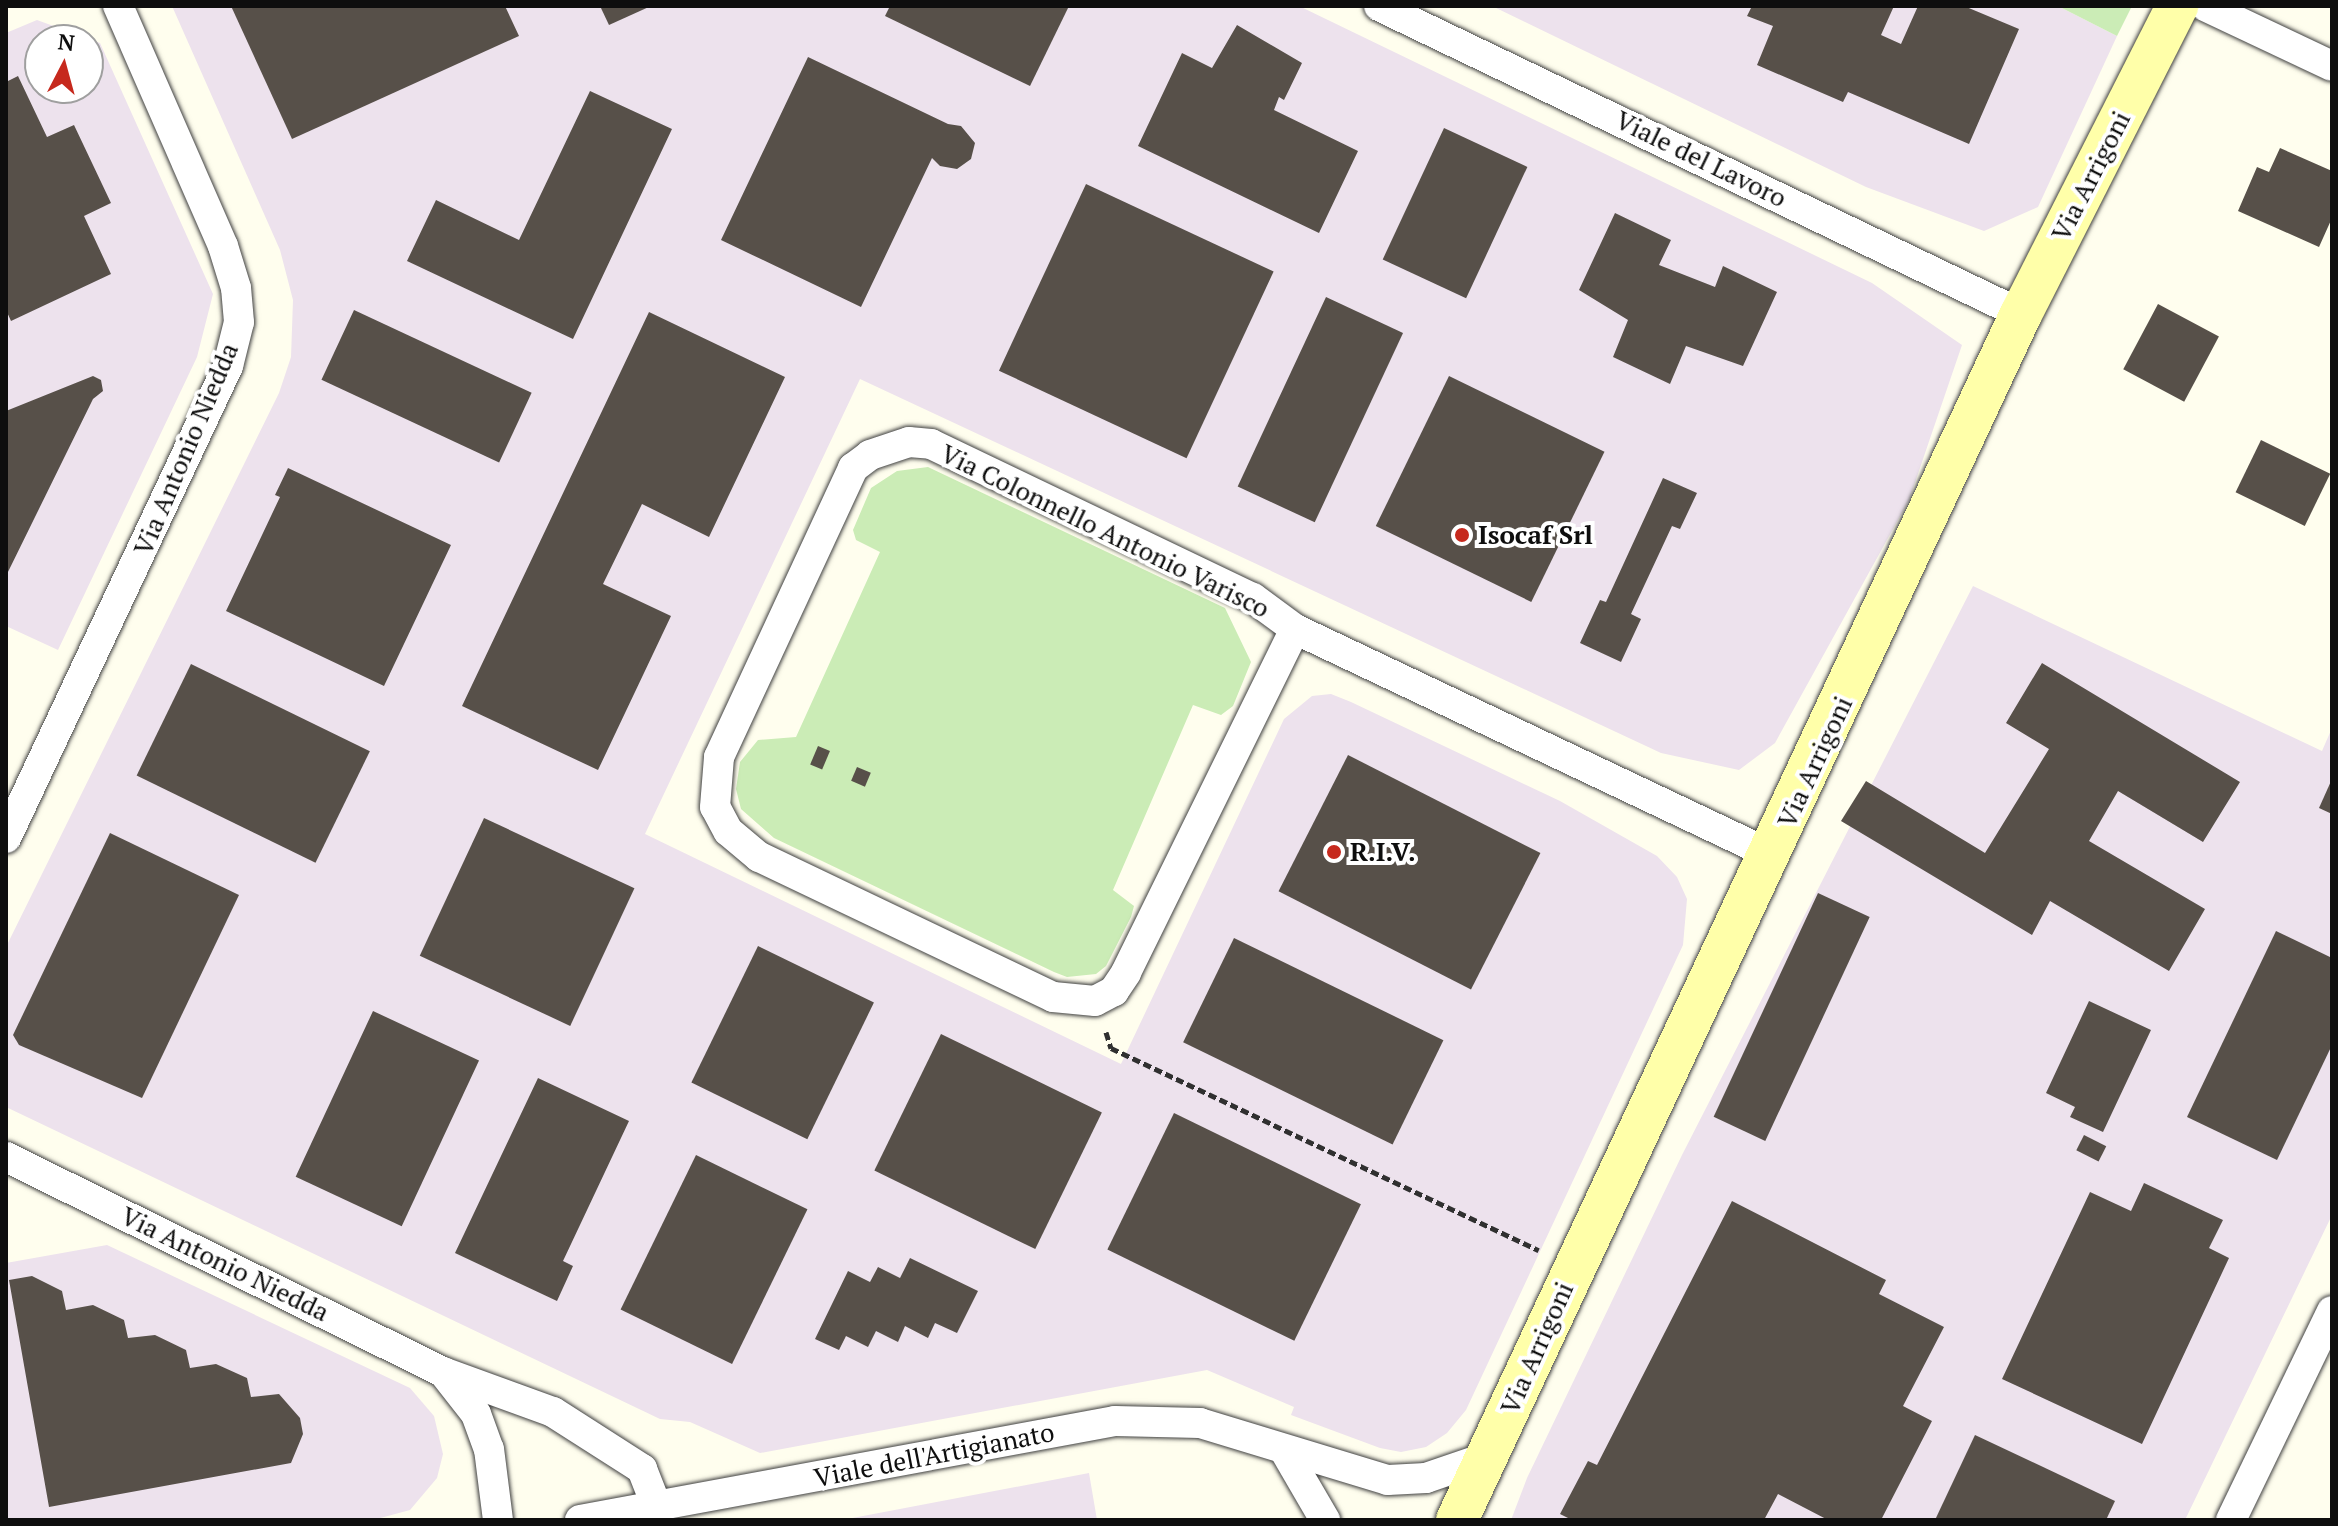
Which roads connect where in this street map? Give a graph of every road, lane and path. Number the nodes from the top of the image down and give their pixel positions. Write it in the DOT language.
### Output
graph roads {
  1 [pos="118,6"];
  2 [pos="1379,6"];
  3 [pos="2177,6"];
  4 [pos="2205,6"];
  5 [pos="2332,66"];
  6 [pos="2021,314"];
  7 [pos="1295,629"];
  8 [pos="6,838"];
  9 [pos="1772,855"];
  10 [pos="1095,1001"];
  11 [pos="6,1157"];
  12 [pos="1573,1266"];
  13 [pos="2332,1311"];
  14 [pos="443,1372"];
  15 [pos="1286,1453"];
  16 [pos="1487,1457"];
  17 [pos="657,1507"];
  18 [pos="498,1520"];
  19 [pos="580,1520"];
  20 [pos="1325,1520"];
  21 [pos="1457,1520"];
  22 [pos="2231,1520"];
  1 -- 8 [label="street, Via Antonio Niedda"];
  2 -- 6 [label="street, Viale del Lavoro"];
  3 -- 6 [label="street, Via Arrigoni"];
  4 -- 5 [label="street"];
  6 -- 9 [label="street, Via Arrigoni"];
  7 -- 9 [label="street, Via Colonnello Antonio Varisco"];
  7 -- 10 [label="street, Via Colonnello Antonio Varisco"];
  7 -- 10 [label="street, Via Colonnello Antonio Varisco"];
  9 -- 12 [label="street, Via Arrigoni"];
  10 -- 12 [label="path"];
  11 -- 14 [label="street, Via Antonio Niedda"];
  12 -- 16 [label="street, Via Arrigoni"];
  13 -- 22 [label="street"];
  14 -- 17 [label="street, Via Antonio Niedda"];
  14 -- 18 [label="street, Via Antonio Niedda"];
  15 -- 16 [label="street, Viale dell'Artigianato"];
  15 -- 17 [label="street, Viale dell'Artigianato"];
  15 -- 20 [label="street"];
  16 -- 21 [label="street, Via Arrigoni"];
  17 -- 19 [label="street, Viale dell'Artigianato"];
}
